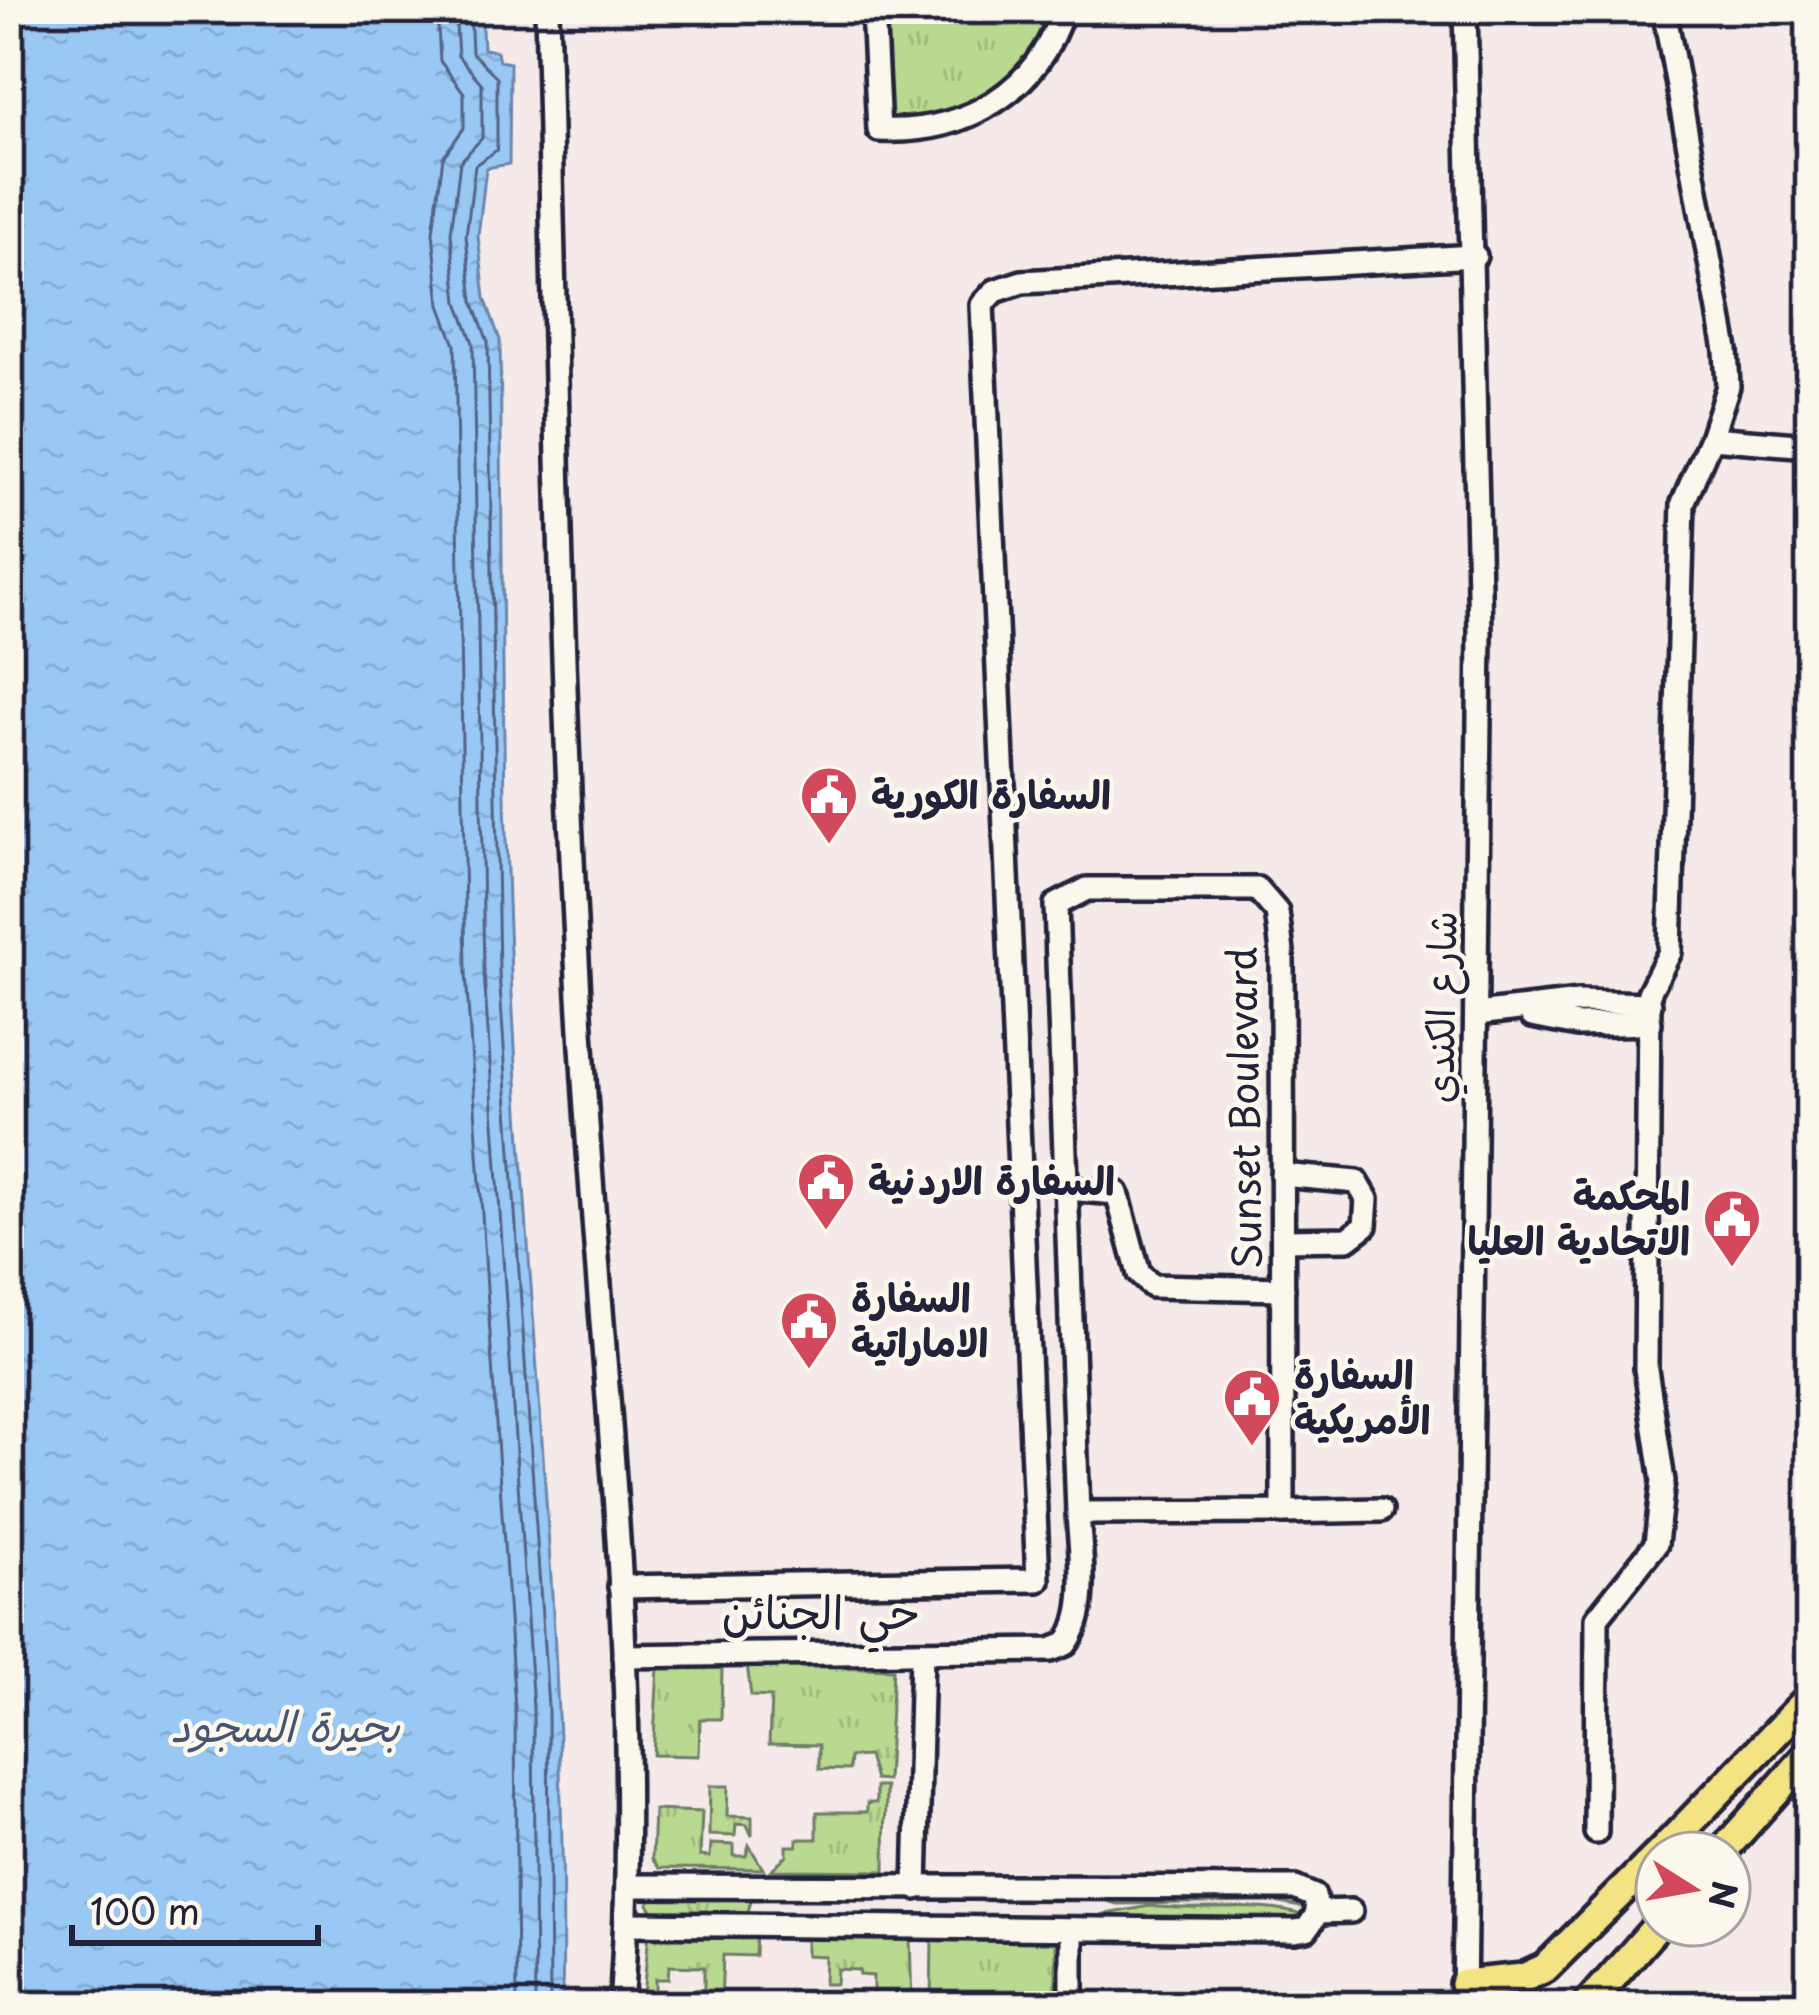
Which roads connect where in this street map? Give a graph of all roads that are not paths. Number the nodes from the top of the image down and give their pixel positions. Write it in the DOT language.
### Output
graph roads {
  1 [pos="547,9"];
  2 [pos="873,9"];
  3 [pos="1063,9"];
  4 [pos="1465,9"];
  5 [pos="1664,9"];
  6 [pos="1475,256"];
  7 [pos="1711,438"];
  8 [pos="1810,446"];
  9 [pos="1477,1014"];
  10 [pos="1650,1014"];
  11 [pos="1282,1175"];
  12 [pos="1067,1189"];
  13 [pos="1283,1240"];
  14 [pos="1282,1289"];
  15 [pos="1381,1510"];
  16 [pos="1283,1512"];
  17 [pos="1078,1513"];
  18 [pos="620,1587"];
  19 [pos="922,1652"];
  20 [pos="625,1656"];
  21 [pos="1810,1696"];
  22 [pos="1810,1753"];
  23 [pos="1682,1829"];
  24 [pos="1742,1829"];
  25 [pos="1596,1832"];
  26 [pos="1633,1879"];
  27 [pos="629,1886"];
  28 [pos="763,1886"];
  29 [pos="915,1888"];
  30 [pos="1070,1888"];
  31 [pos="1351,1911"];
  32 [pos="1318,1912"];
  33 [pos="627,1924"];
  34 [pos="762,1925"];
  35 [pos="916,1926"];
  36 [pos="1071,1929"];
  37 [pos="1637,1949"];
  38 [pos="1464,1995"];
  39 [pos="621,2006"];
  40 [pos="1072,2006"];
  41 [pos="1586,2006"];
  1 -- 18 [label="street"];
  2 -- 3 [label="street"];
  4 -- 6 [label="street, شارع الكندي"];
  5 -- 7 [label="street"];
  6 -- 9 [label="street, شارع الكندي"];
  6 -- 18 [label="street"];
  7 -- 8 [label="street"];
  7 -- 10 [label="street"];
  9 -- 10 [label="street"];
  9 -- 38 [label="street, شارع الكندي"];
  10 -- 25 [label="street"];
  11 -- 12 [label="street, Sunset Boulevard"];
  11 -- 13 [label="street, Sunset Boulevard"];
  11 -- 13 [label="street"];
  12 -- 14 [label="street"];
  12 -- 17 [label="street, Sunset Boulevard"];
  13 -- 14 [label="street, Sunset Boulevard"];
  14 -- 16 [label="street, Sunset Boulevard"];
  15 -- 16 [label="street"];
  16 -- 17 [label="street"];
  17 -- 19 [label="street, Sunset Boulevard"];
  18 -- 20 [label="street"];
  19 -- 20 [label="street, Sunset Boulevard"];
  19 -- 29 [label="street"];
  20 -- 27 [label="street"];
  21 -- 23 [label="main road"];
  22 -- 24 [label="main road"];
  26 -- 38 [label="main road"];
  27 -- 28 [label="street"];
  27 -- 33 [label="street"];
  28 -- 29 [label="street"];
  28 -- 34 [label="street"];
  29 -- 30 [label="street"];
  29 -- 35 [label="street"];
  30 -- 32 [label="street"];
  30 -- 36 [label="street"];
  31 -- 32 [label="street"];
  32 -- 36 [label="street"];
  33 -- 34 [label="street"];
  33 -- 39 [label="street"];
  34 -- 35 [label="street"];
  35 -- 36 [label="street"];
  36 -- 40 [label="street"];
  37 -- 41 [label="main road"];
}
